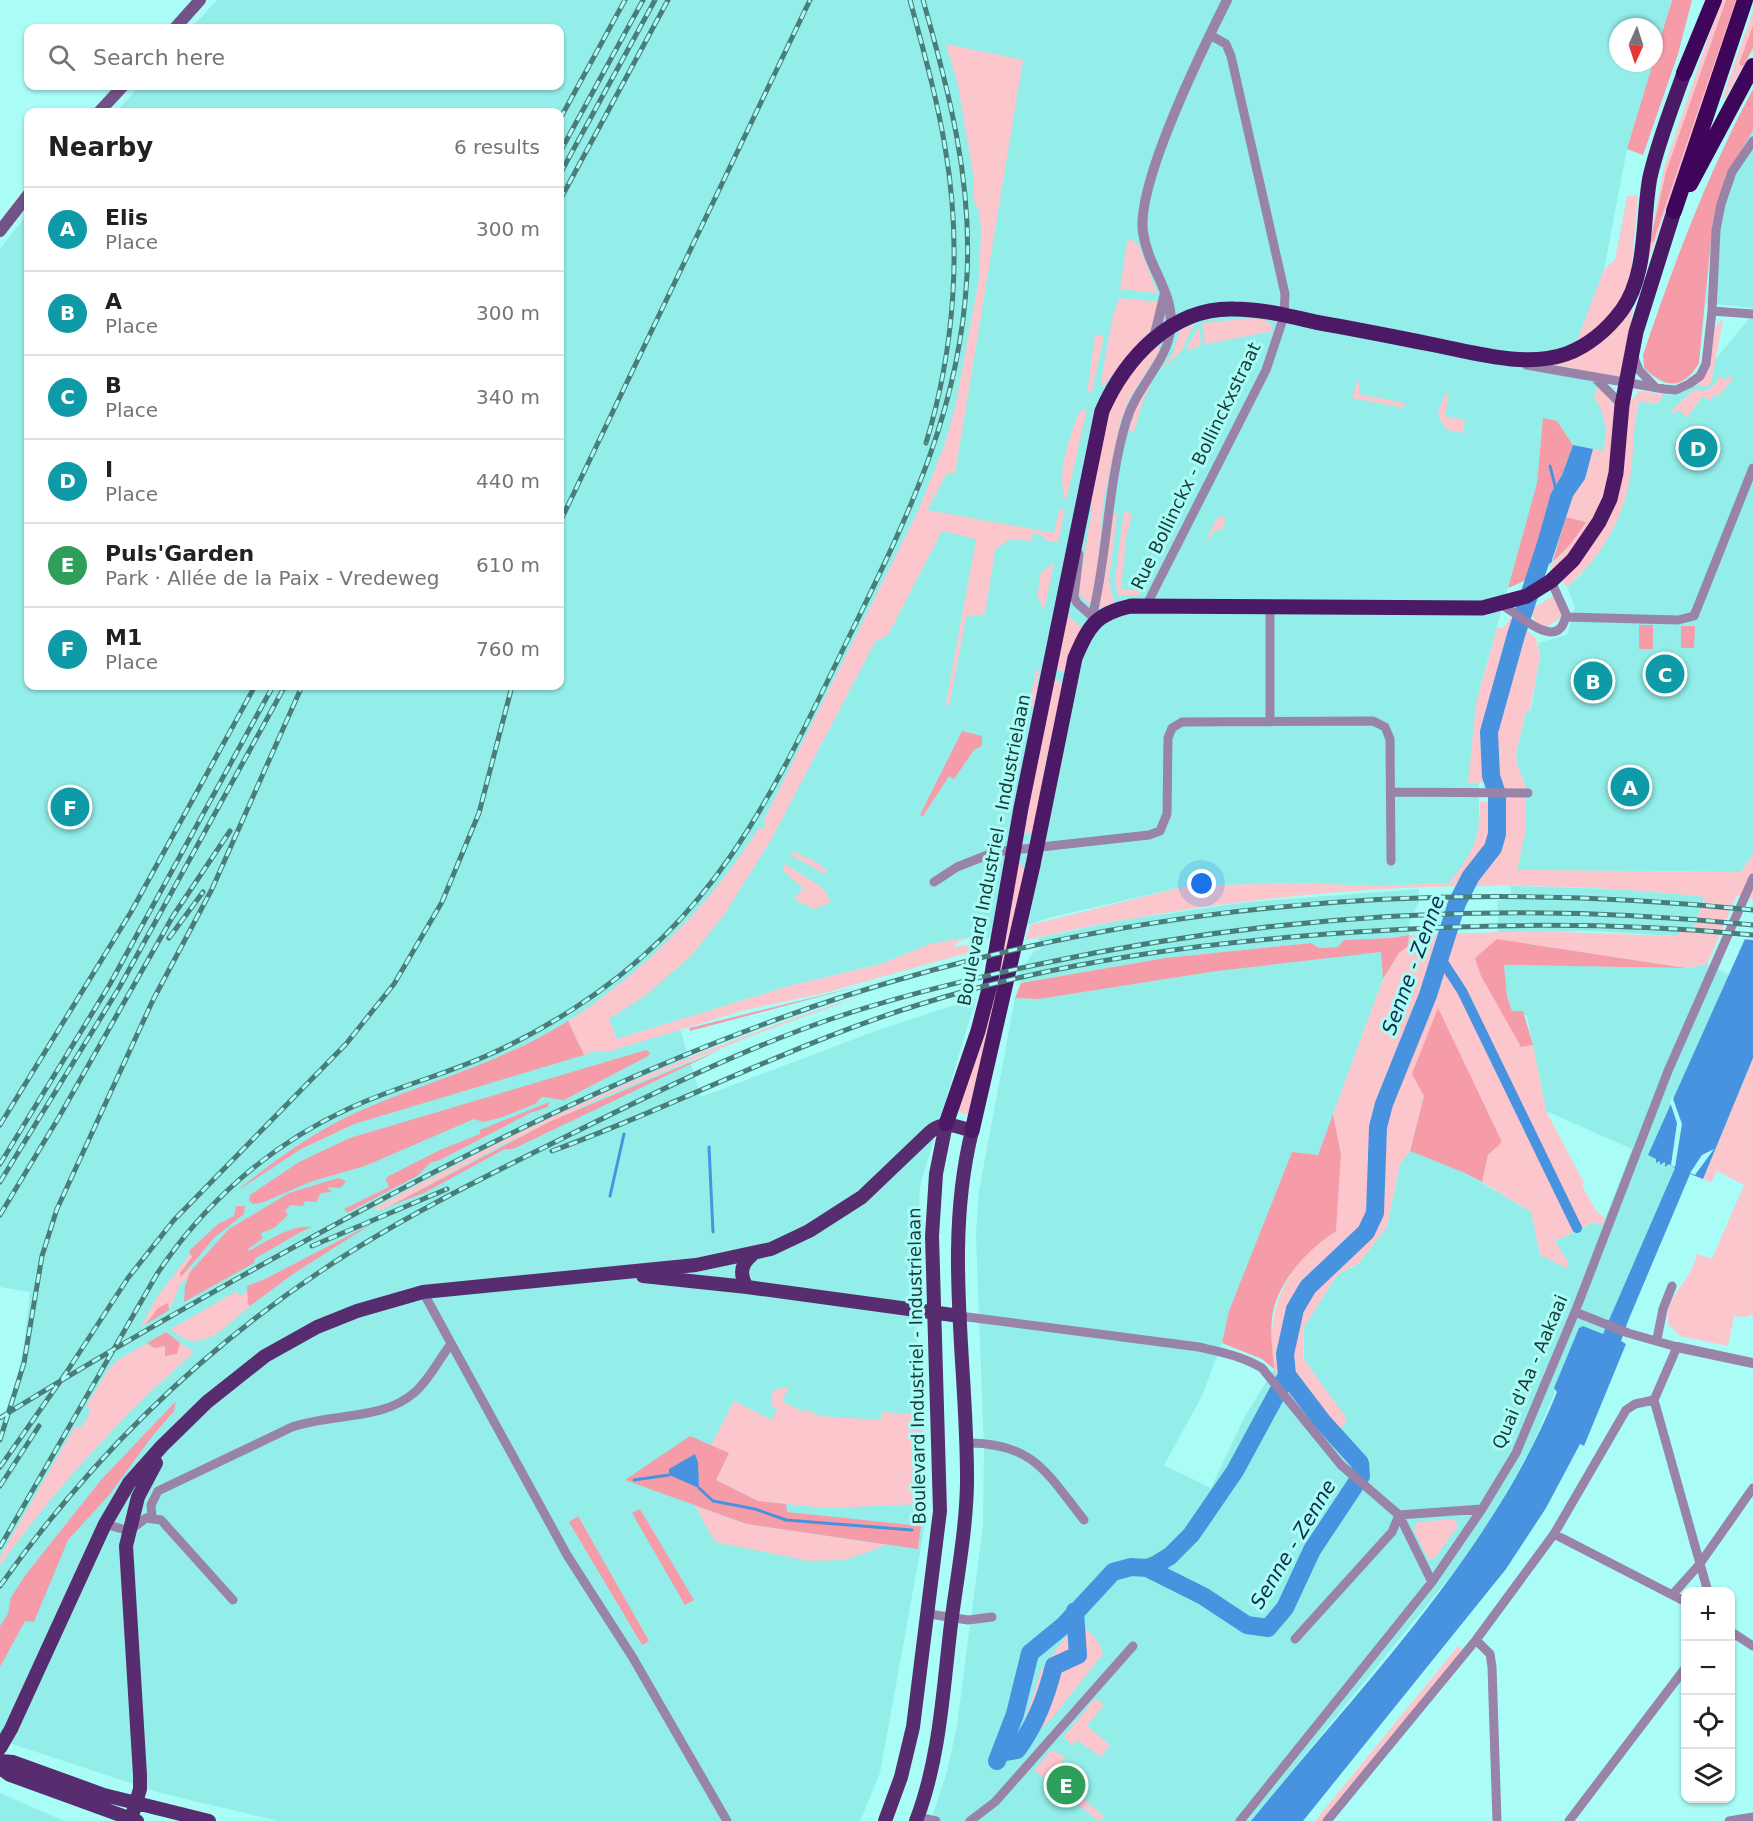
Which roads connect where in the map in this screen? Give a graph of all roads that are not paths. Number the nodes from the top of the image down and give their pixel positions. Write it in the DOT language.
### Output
graph roads {
  1 [pos="200,0"];
  2 [pos="1704,0"];
  3 [pos="1714,0"];
  4 [pos="1745,0"];
  5 [pos="1223,1"];
  6 [pos="179,24"];
  7 [pos="1210,35"];
  8 [pos="1753,66"];
  9 [pos="1683,73"];
  10 [pos="119,90"];
  11 [pos="103,108"];
  12 [pos="1753,141"];
  13 [pos="24,200"];
  14 [pos="1674,211"];
  15 [pos="0,231"];
  16 [pos="1165,293"];
  17 [pos="1171,305"];
  18 [pos="1712,311"];
  19 [pos="1753,314"];
  20 [pos="1195,315"];
  21 [pos="1284,316"];
  22 [pos="1170,328"];
  23 [pos="1154,339"];
  24 [pos="1632,347"];
  25 [pos="1501,358"];
  26 [pos="1592,376"];
  27 [pos="1625,383"];
  28 [pos="1657,388"];
  29 [pos="1622,405"];
  30 [pos="1753,468"];
  31 [pos="1082,521"];
  32 [pos="1551,581"];
  33 [pos="1502,605"];
  34 [pos="1146,606"];
  35 [pos="1270,606"];
  36 [pos="1566,617"];
  37 [pos="1096,620"];
  38 [pos="1270,722"];
  39 [pos="1391,792"];
  40 [pos="1524,793"];
  41 [pos="1036,848"];
  42 [pos="1014,850"];
  43 [pos="1391,861"];
  44 [pos="1753,878"];
  45 [pos="934,882"];
  46 [pos="946,1124"];
  47 [pos="972,1131"];
  48 [pos="752,1255"];
  49 [pos="705,1264"];
  50 [pos="625,1274"];
  51 [pos="708,1282"];
  52 [pos="747,1287"];
  53 [pos="1672,1287"];
  54 [pos="423,1292"];
  55 [pos="1575,1312"];
  56 [pos="933,1313"];
  57 [pos="960,1317"];
  58 [pos="1657,1339"];
  59 [pos="451,1344"];
  60 [pos="1677,1347"];
  61 [pos="1753,1363"];
  62 [pos="1654,1400"];
  63 [pos="176,1434"];
  64 [pos="965,1443"];
  65 [pos="1753,1488"];
  66 [pos="1482,1509"];
  67 [pos="1400,1515"];
  68 [pos="152,1517"];
  69 [pos="1084,1520"];
  70 [pos="105,1524"];
  71 [pos="129,1531"];
  72 [pos="1554,1534"];
  73 [pos="1699,1564"];
  74 [pos="1432,1582"];
  75 [pos="1706,1587"];
  76 [pos="1673,1594"];
  77 [pos="1681,1599"];
  78 [pos="234,1600"];
  79 [pos="929,1614"];
  80 [pos="992,1617"];
  81 [pos="952,1618"];
  82 [pos="1735,1634"];
  83 [pos="1295,1639"];
  84 [pos="1476,1640"];
  85 [pos="1753,1646"];
  86 [pos="1133,1647"];
  87 [pos="1681,1674"];
  88 [pos="0,1748"];
  89 [pos="0,1761"];
  90 [pos="0,1768"];
  91 [pos="136,1804"];
  92 [pos="1753,1817"];
  93 [pos="917,1819"];
  94 [pos="134,1820"];
  95 [pos="209,1821"];
  96 [pos="727,1821"];
  97 [pos="885,1821"];
  98 [pos="936,1821"];
  99 [pos="970,1821"];
  100 [pos="1240,1821"];
  101 [pos="1327,1821"];
  102 [pos="1497,1821"];
  103 [pos="1569,1821"];
  104 [pos="1729,1821"];
  1 -- 6 [label="main road"];
  2 -- 9 [label="highway"];
  3 -- 9 [label="highway"];
  4 -- 14 [label="highway"];
  5 -- 7 [label="street, Boulevard Industriel - Industrielaan"];
  7 -- 16 [label="street, Boulevard Industriel - Industrielaan"];
  7 -- 21 [label="street, Rue Bollinckx - Bollinckxstraat"];
  8 -- 14 [label="highway"];
  9 -- 25 [label="highway"];
  10 -- 11 [label="main road"];
  12 -- 18 [label="street"];
  13 -- 15 [label="main road"];
  14 -- 24 [label="highway"];
  16 -- 17 [label="street, Boulevard Industriel - Industrielaan"];
  16 -- 23 [label="street"];
  17 -- 20 [label="street"];
  17 -- 22 [label="street, Boulevard Industriel - Industrielaan"];
  18 -- 19 [label="street"];
  18 -- 28 [label="street"];
  20 -- 21 [label="highway"];
  20 -- 22 [label="highway"];
  21 -- 25 [label="highway"];
  21 -- 34 [label="street, Rue Bollinckx - Bollinckxstraat"];
  22 -- 23 [label="highway, Boulevard Industriel - Industrielaan"];
  22 -- 37 [label="street, Boulevard Industriel - Industrielaan"];
  23 -- 31 [label="highway, Boulevard Industriel - Industrielaan"];
  24 -- 27 [label="highway"];
  24 -- 28 [label="street"];
  25 -- 26 [label="street"];
  26 -- 27 [label="street"];
  26 -- 29 [label="street"];
  27 -- 28 [label="street"];
  27 -- 29 [label="highway"];
  29 -- 32 [label="highway"];
  30 -- 36 [label="street"];
  31 -- 37 [label="street, Boulevard Industriel - Industrielaan"];
  31 -- 42 [label="highway, Boulevard Industriel - Industrielaan"];
  32 -- 33 [label="highway"];
  32 -- 36 [label="street"];
  33 -- 35 [label="highway"];
  33 -- 36 [label="street"];
  34 -- 35 [label="highway"];
  34 -- 37 [label="highway"];
  35 -- 38 [label="street"];
  37 -- 41 [label="highway, Boulevard Industriel - Industrielaan"];
  38 -- 39 [label="street"];
  38 -- 41 [label="street"];
  39 -- 40 [label="street"];
  39 -- 43 [label="street"];
  41 -- 42 [label="street"];
  41 -- 47 [label="highway, Boulevard Industriel - Industrielaan"];
  42 -- 45 [label="street"];
  42 -- 46 [label="highway, Boulevard Industriel - Industrielaan"];
  44 -- 55 [label="street, Quai d'Aa - Aakaai"];
  46 -- 47 [label="main road"];
  46 -- 48 [label="main road"];
  46 -- 56 [label="main road, Boulevard Industriel - Industrielaan"];
  47 -- 57 [label="main road, Boulevard Industriel - Industrielaan"];
  48 -- 49 [label="main road"];
  48 -- 52 [label="main road"];
  49 -- 50 [label="main road"];
  49 -- 51 [label="main road"];
  50 -- 51 [label="main road"];
  50 -- 54 [label="main road"];
  51 -- 52 [label="main road"];
  52 -- 56 [label="main road"];
  53 -- 58 [label="street"];
  54 -- 59 [label="street"];
  54 -- 63 [label="main road"];
  55 -- 58 [label="street"];
  55 -- 66 [label="street, Quai d'Aa - Aakaai"];
  56 -- 57 [label="main road"];
  56 -- 79 [label="main road, Boulevard Industriel - Industrielaan"];
  57 -- 64 [label="main road, Boulevard Industriel - Industrielaan"];
  57 -- 67 [label="street"];
  58 -- 60 [label="street"];
  59 -- 68 [label="street"];
  59 -- 96 [label="street"];
  60 -- 61 [label="street"];
  60 -- 62 [label="street"];
  62 -- 72 [label="street"];
  62 -- 73 [label="street"];
  63 -- 70 [label="main road"];
  63 -- 71 [label="main road"];
  64 -- 69 [label="street"];
  64 -- 81 [label="main road, Boulevard Industriel - Industrielaan"];
  65 -- 73 [label="street"];
  66 -- 67 [label="street"];
  66 -- 74 [label="street, Quai d'Aa - Aakaai"];
  67 -- 74 [label="street"];
  67 -- 83 [label="street"];
  68 -- 71 [label="street"];
  68 -- 78 [label="street"];
  70 -- 71 [label="street"];
  70 -- 88 [label="main road"];
  71 -- 91 [label="main road"];
  72 -- 76 [label="street"];
  72 -- 84 [label="street"];
  73 -- 75 [label="street"];
  73 -- 76 [label="street"];
  74 -- 100 [label="street, Quai d'Aa - Aakaai"];
  76 -- 77 [label="street"];
  79 -- 81 [label="street"];
  79 -- 97 [label="main road, Boulevard Industriel - Industrielaan"];
  80 -- 81 [label="street"];
  81 -- 93 [label="main road, Boulevard Industriel - Industrielaan"];
  82 -- 85 [label="street"];
  84 -- 101 [label="street"];
  84 -- 102 [label="street"];
  86 -- 99 [label="street"];
  87 -- 103 [label="street"];
  89 -- 91 [label="main road"];
  90 -- 94 [label="main road"];
  91 -- 94 [label="main road"];
  91 -- 95 [label="main road"];
  92 -- 104 [label="street"];
  93 -- 98 [label="street"];
}
